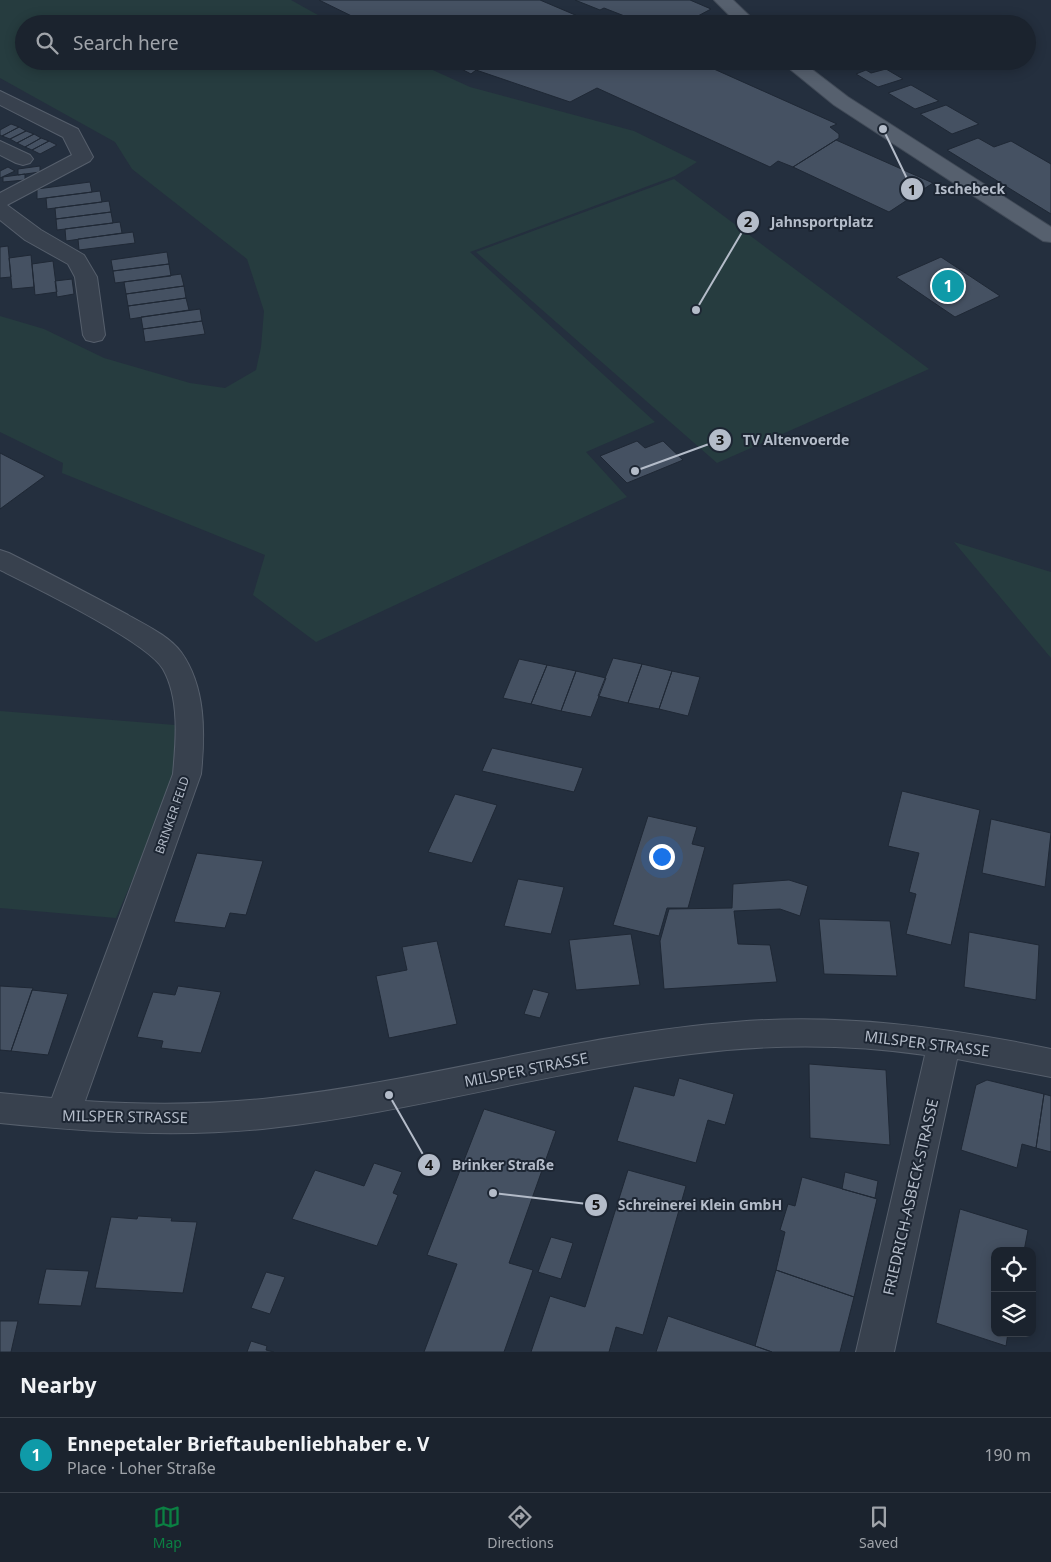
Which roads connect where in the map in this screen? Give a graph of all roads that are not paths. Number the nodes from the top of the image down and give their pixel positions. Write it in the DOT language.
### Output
graph roads {
  1 [pos="723,0"];
  2 [pos="739,15"];
  3 [pos="801,70"];
  4 [pos="0,97"];
  5 [pos="0,147"];
  6 [pos="23,160"];
  7 [pos="0,201"];
  8 [pos="0,210"];
  9 [pos="1051,236"];
  10 [pos="94,335"];
  11 [pos="0,559"];
  12 [pos="944,1043"];
  13 [pos="1051,1064"];
  14 [pos="0,1108"];
  15 [pos="63,1115"];
  16 [pos="875,1352"];
  1 -- 2 [label="main road"];
  3 -- 9 [label="main road"];
  4 -- 7 [label="street"];
  5 -- 6 [label="street"];
  8 -- 10 [label="street"];
  11 -- 15 [label="street, BRINKER FELD"];
  12 -- 13 [label="street, MILSPER STRASSE"];
  12 -- 15 [label="street, MILSPER STRASSE"];
  12 -- 16 [label="street, FRIEDRICH-ASBECK-STRASSE"];
  14 -- 15 [label="street, MILSPER STRASSE"];
}
